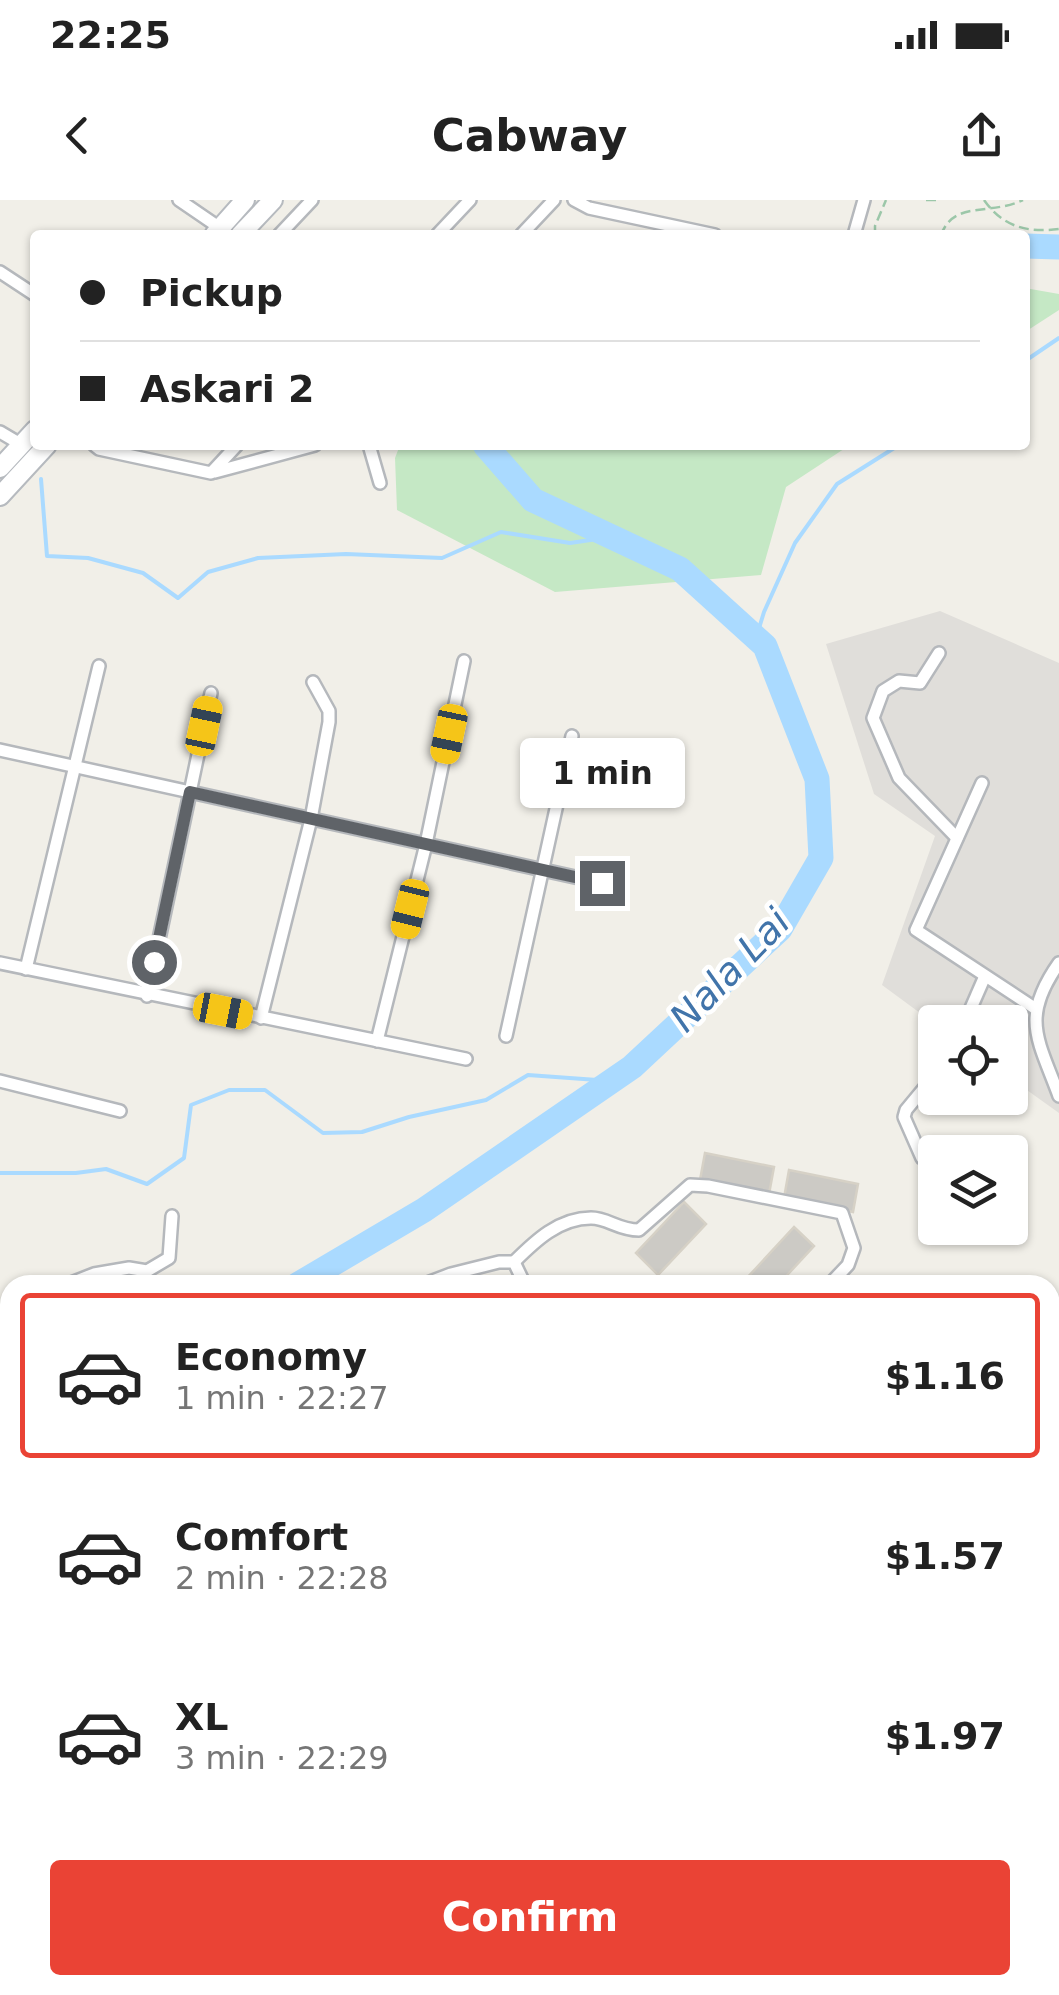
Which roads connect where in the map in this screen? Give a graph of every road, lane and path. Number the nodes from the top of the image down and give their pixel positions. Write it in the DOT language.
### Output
graph roads {
  1 [pos="178,200"];
  2 [pos="245,200"];
  3 [pos="273,200"];
  4 [pos="312,200"];
  5 [pos="554,200"];
  6 [pos="574,200"];
  7 [pos="864,200"];
  8 [pos="886,200"];
  9 [pos="926,200"];
  10 [pos="938,200"];
  11 [pos="1023,200"];
  12 [pos="984,201"];
  13 [pos="464,202"];
  14 [pos="975,202"];
  15 [pos="948,214"];
  16 [pos="1059,229"];
  17 [pos="215,230"];
  18 [pos="219,230"];
  19 [pos="245,230"];
  20 [pos="284,230"];
  21 [pos="440,230"];
  22 [pos="526,230"];
  23 [pos="692,230"];
  24 [pos="855,230"];
  25 [pos="875,230"];
  26 [pos="943,230"];
  27 [pos="1024,230"];
  28 [pos="1030,232"];
  29 [pos="0,272"];
  30 [pos="30,292"];
  31 [pos="0,432"];
  32 [pos="30,436"];
  33 [pos="22,445"];
  34 [pos="42,450"];
  35 [pos="103,450"];
  36 [pos="233,450"];
  37 [pos="296,450"];
  38 [pos="370,450"];
  39 [pos="0,468"];
  40 [pos="211,473"];
  41 [pos="380,483"];
  42 [pos="0,496"];
  43 [pos="938,653"];
  44 [pos="464,661"];
  45 [pos="99,666"];
  46 [pos="314,682"];
  47 [pos="212,693"];
  48 [pos="572,736"];
  49 [pos="0,750"];
  50 [pos="76,766"];
  51 [pos="982,783"];
  52 [pos="190,792"];
  53 [pos="311,819"];
  54 [pos="958,838"];
  55 [pos="426,844"];
  56 [pos="543,872"];
  57 [pos="602,883"];
  58 [pos="1059,963"];
  59 [pos="0,964"];
  60 [pos="26,969"];
  61 [pos="986,976"];
  62 [pos="146,996"];
  63 [pos="973,1005"];
  64 [pos="1036,1009"];
  65 [pos="261,1018"];
  66 [pos="506,1036"];
  67 [pos="377,1041"];
  68 [pos="466,1058"];
  69 [pos="0,1081"];
  70 [pos="918,1096"];
  71 [pos="1059,1096"];
  72 [pos="120,1110"];
  73 [pos="918,1149"];
  74 [pos="172,1216"];
  75 [pos="514,1262"];
  76 [pos="101,1275"];
  77 [pos="448,1275"];
  78 [pos="522,1275"];
  79 [pos="839,1275"];
  1 -- 17 [label="street"];
  2 -- 18 [label="main road"];
  3 -- 19 [label="main road"];
  4 -- 20 [label="street"];
  5 -- 22 [label="street"];
  6 -- 23 [label="street"];
  7 -- 24 [label="street"];
  8 -- 25 [label="path"];
  9 -- 10 [label="path"];
  11 -- 12 [label="path"];
  12 -- 14 [label="path"];
  12 -- 27 [label="path"];
  13 -- 21 [label="street"];
  15 -- 26 [label="path"];
  16 -- 28 [label="path"];
  29 -- 30 [label="street"];
  31 -- 33 [label="street"];
  32 -- 33 [label="main road"];
  33 -- 39 [label="main road"];
  34 -- 42 [label="main road"];
  35 -- 40 [label="street"];
  36 -- 40 [label="street"];
  37 -- 40 [label="street"];
  38 -- 41 [label="street"];
  43 -- 54 [label="street"];
  44 -- 55 [label="street"];
  45 -- 50 [label="street"];
  46 -- 53 [label="street"];
  47 -- 52 [label="street"];
  48 -- 56 [label="street"];
  49 -- 50 [label="street"];
  50 -- 52 [label="street"];
  50 -- 60 [label="street"];
  51 -- 54 [label="street"];
  52 -- 53 [label="street"];
  52 -- 62 [label="street"];
  53 -- 55 [label="street"];
  53 -- 65 [label="street"];
  54 -- 61 [label="street"];
  55 -- 56 [label="street"];
  55 -- 67 [label="street"];
  56 -- 57 [label="street"];
  56 -- 66 [label="street"];
  58 -- 64 [label="street"];
  59 -- 60 [label="street"];
  60 -- 62 [label="street"];
  61 -- 63 [label="street"];
  61 -- 64 [label="street"];
  62 -- 65 [label="street"];
  64 -- 71 [label="street"];
  65 -- 67 [label="street"];
  67 -- 68 [label="street"];
  69 -- 72 [label="street"];
  70 -- 73 [label="street"];
  74 -- 76 [label="street"];
  75 -- 77 [label="street"];
  75 -- 78 [label="street"];
  75 -- 79 [label="street"];
}
